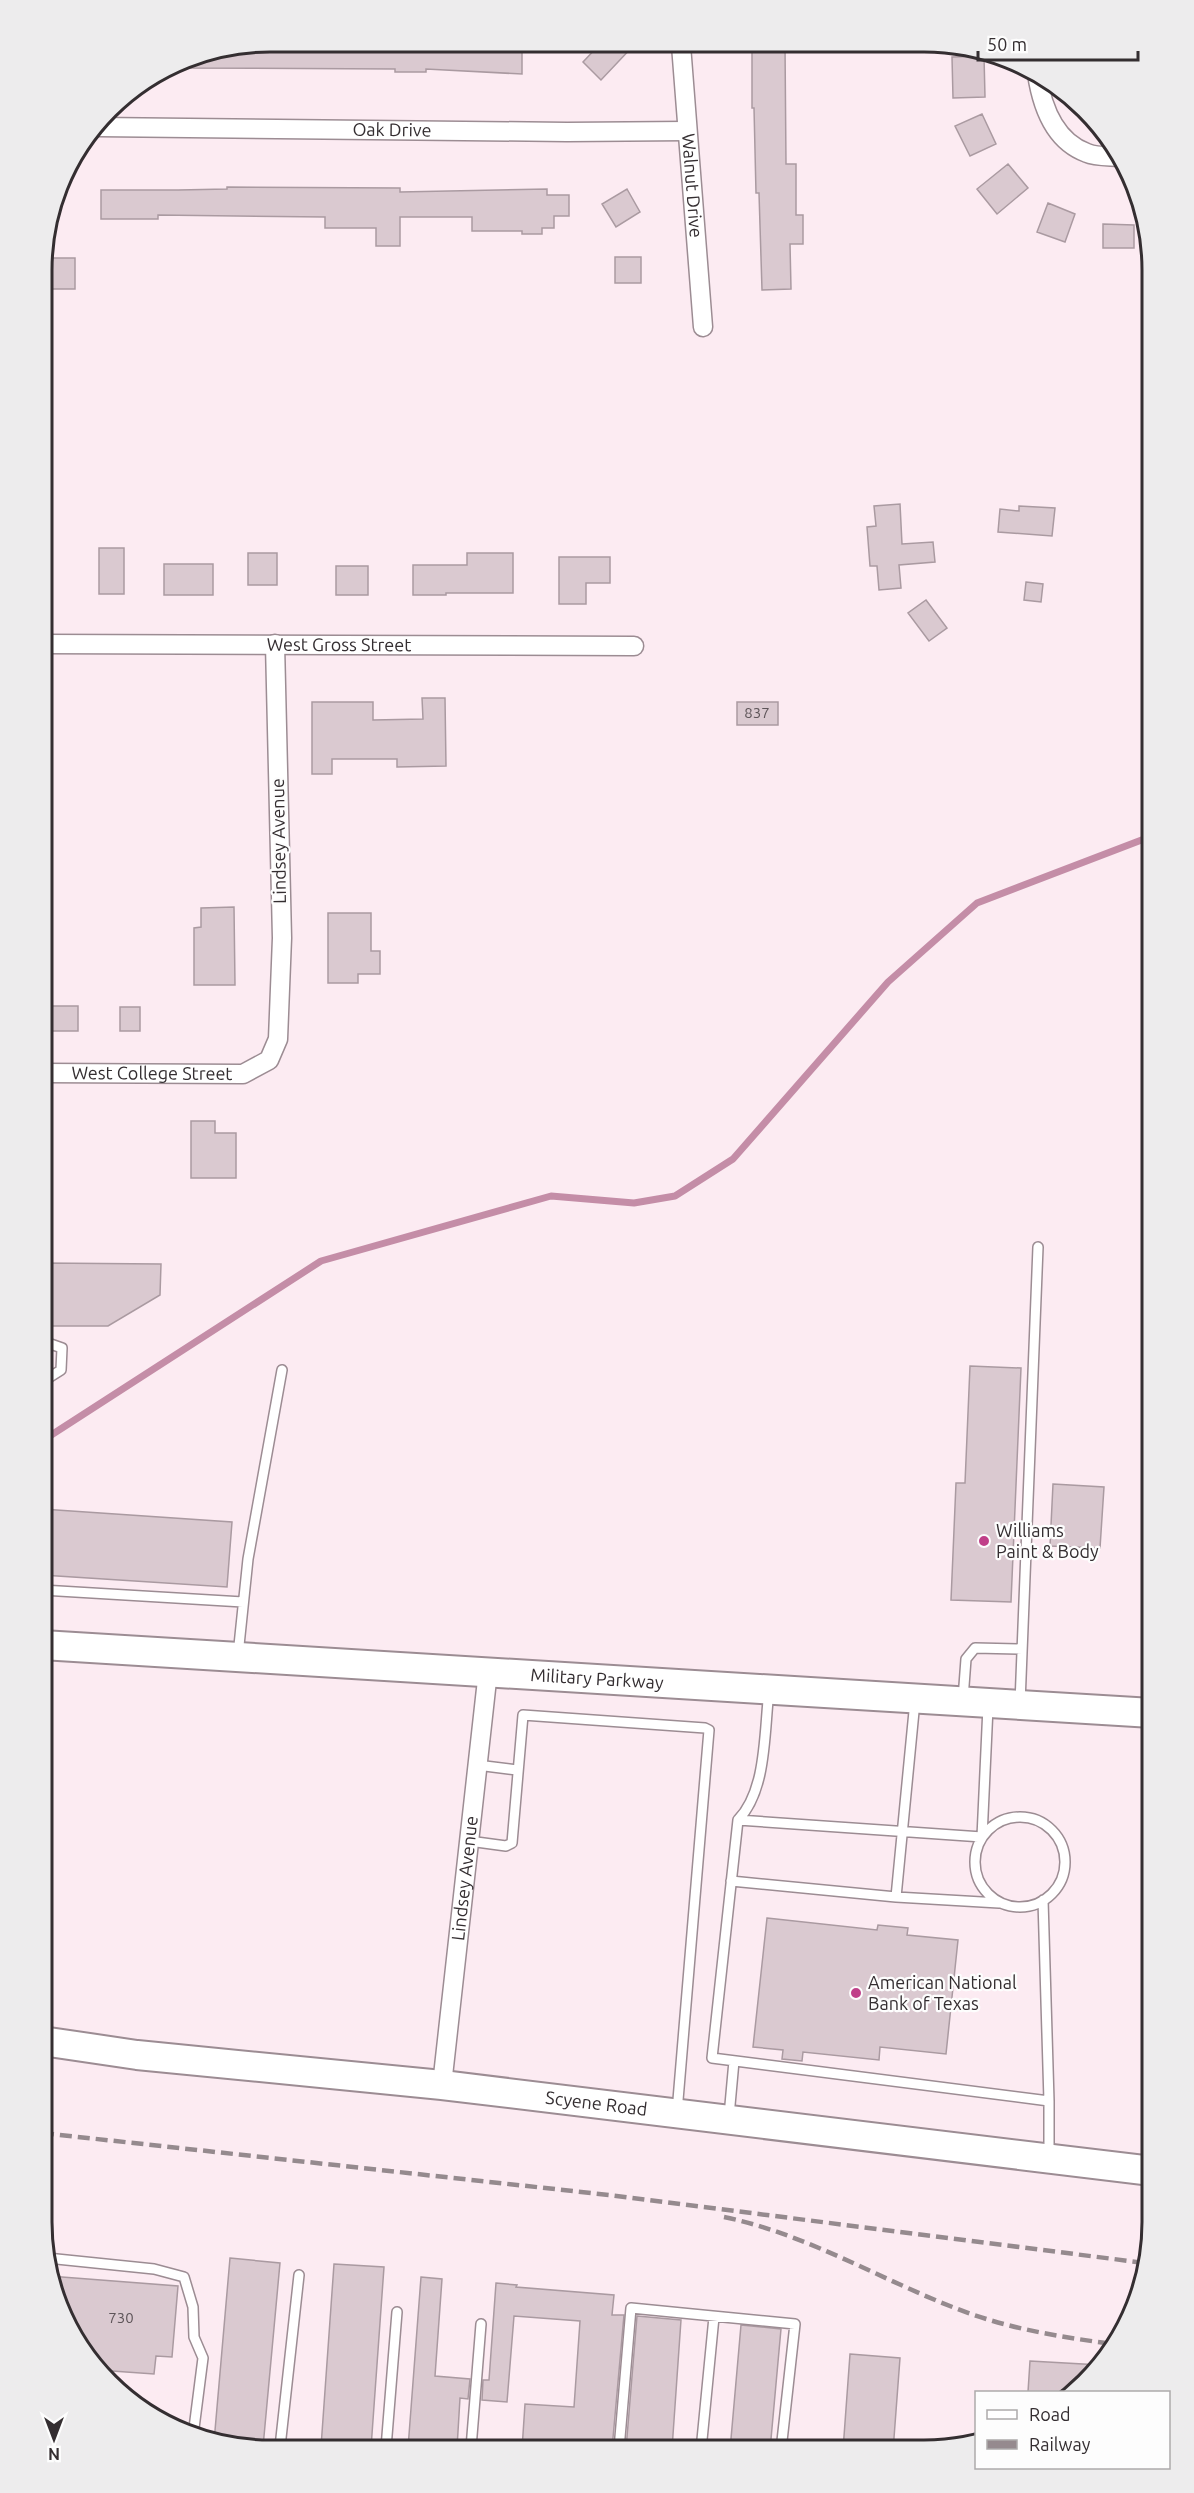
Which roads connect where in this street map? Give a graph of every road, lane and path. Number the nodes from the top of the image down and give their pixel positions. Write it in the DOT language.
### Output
graph roads {
  1 [pos="681,52"];
  2 [pos="1039,86"];
  3 [pos="107,127"];
  4 [pos="687,130"];
  5 [pos="1109,156"];
  6 [pos="703,327"];
  7 [pos="52,644"];
  8 [pos="275,644"];
  9 [pos="634,646"];
  10 [pos="278,1039"];
  11 [pos="52,1074"];
  12 [pos="1038,1247"];
  13 [pos="52,1344"];
  14 [pos="282,1370"];
  15 [pos="52,1376"];
  16 [pos="52,1591"];
  17 [pos="243,1602"];
  18 [pos="52,1646"];
  19 [pos="1022,1649"];
  20 [pos="238,1657"];
  21 [pos="489,1671"];
  22 [pos="769,1690"];
  23 [pos="915,1699"];
  24 [pos="975,1702"];
  25 [pos="1020,1705"];
  26 [pos="1142,1712"];
  27 [pos="477,1765"];
  28 [pos="517,1770"];
  29 [pos="738,1820"];
  30 [pos="902,1832"];
  31 [pos="982,1838"];
  32 [pos="469,1841"];
  33 [pos="731,1881"];
  34 [pos="896,1897"];
  35 [pos="1043,1900"];
  36 [pos="1002,1903"];
  37 [pos="52,2042"];
  38 [pos="734,2061"];
  39 [pos="442,2085"];
  40 [pos="1049,2101"];
  41 [pos="677,2114"];
  42 [pos="729,2120"];
  43 [pos="1049,2157"];
  44 [pos="1142,2170"];
  45 [pos="56,2259"];
  46 [pos="298,2275"];
  47 [pos="397,2312"];
  48 [pos="714,2317"];
  49 [pos="481,2324"];
  50 [pos="194,2427"];
  51 [pos="281,2440"];
  52 [pos="387,2440"];
  53 [pos="472,2440"];
  54 [pos="620,2440"];
  55 [pos="702,2440"];
  56 [pos="782,2440"];
  1 -- 4 [label="street, Walnut Drive"];
  2 -- 5 [label="street"];
  3 -- 4 [label="street, Oak Drive"];
  4 -- 6 [label="street, Walnut Drive"];
  7 -- 8 [label="street, West Gross Street"];
  8 -- 9 [label="street, West Gross Street"];
  8 -- 10 [label="street, Lindsey Avenue"];
  10 -- 11 [label="street, West College Street"];
  12 -- 19 [label="lane"];
  13 -- 15 [label="lane"];
  14 -- 17 [label="lane"];
  16 -- 17 [label="lane"];
  17 -- 20 [label="lane"];
  18 -- 20 [label="main road, Military Parkway"];
  19 -- 24 [label="lane"];
  19 -- 25 [label="lane"];
  20 -- 21 [label="main road, Military Parkway"];
  21 -- 22 [label="main road, Military Parkway"];
  21 -- 27 [label="street, Lindsey Avenue"];
  22 -- 23 [label="main road, Military Parkway"];
  22 -- 29 [label="lane"];
  23 -- 24 [label="main road, Military Parkway"];
  23 -- 30 [label="lane"];
  24 -- 25 [label="main road, Military Parkway"];
  24 -- 31 [label="lane"];
  25 -- 26 [label="main road, Military Parkway"];
  27 -- 28 [label="lane"];
  27 -- 32 [label="street, Lindsey Avenue"];
  28 -- 32 [label="lane"];
  28 -- 41 [label="lane"];
  29 -- 30 [label="lane"];
  29 -- 33 [label="lane"];
  30 -- 31 [label="lane"];
  30 -- 34 [label="lane"];
  31 -- 35 [label="lane"];
  31 -- 36 [label="lane"];
  32 -- 39 [label="street, Lindsey Avenue"];
  33 -- 34 [label="lane"];
  33 -- 38 [label="lane"];
  34 -- 36 [label="lane"];
  35 -- 36 [label="lane"];
  35 -- 40 [label="lane"];
  37 -- 39 [label="main road, Scyene Road"];
  38 -- 40 [label="lane"];
  38 -- 42 [label="lane"];
  39 -- 41 [label="main road, Scyene Road"];
  40 -- 43 [label="lane"];
  41 -- 42 [label="main road, Scyene Road"];
  42 -- 43 [label="main road, Scyene Road"];
  43 -- 44 [label="main road, Scyene Road"];
  45 -- 50 [label="lane"];
  46 -- 51 [label="lane"];
  47 -- 52 [label="lane"];
  48 -- 54 [label="lane"];
  48 -- 55 [label="lane"];
  48 -- 56 [label="lane"];
  49 -- 53 [label="lane"];
}
